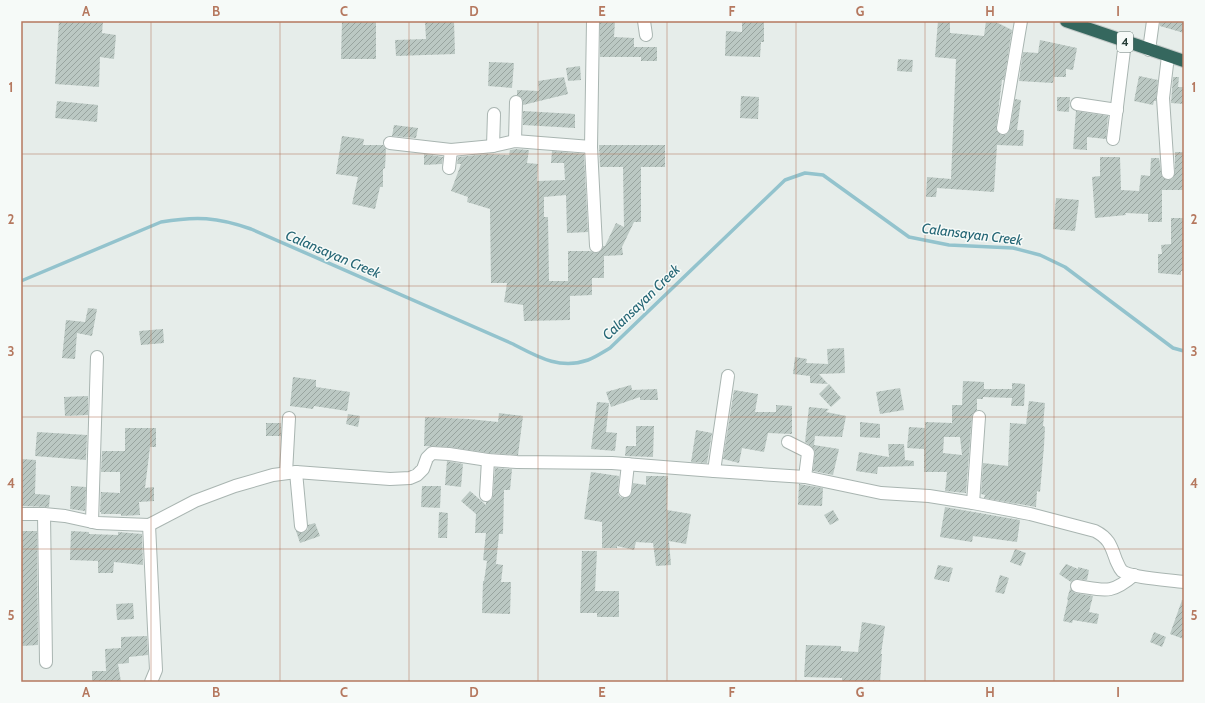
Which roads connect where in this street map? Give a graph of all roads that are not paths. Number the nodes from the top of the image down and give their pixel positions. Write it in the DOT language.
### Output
graph roads {
  1 [pos="593,21"];
  2 [pos="644,21"];
  3 [pos="1021,21"];
  4 [pos="1066,21"];
  5 [pos="1153,21"];
  6 [pos="646,35"];
  7 [pos="1125,42"];
  8 [pos="1150,50"];
  9 [pos="1168,56"];
  10 [pos="1184,62"];
  11 [pos="516,102"];
  12 [pos="1077,104"];
  13 [pos="1117,110"];
  14 [pos="494,114"];
  15 [pos="1003,128"];
  16 [pos="1113,139"];
  17 [pos="515,141"];
  18 [pos="390,143"];
  19 [pos="494,146"];
  20 [pos="591,147"];
  21 [pos="451,150"];
  22 [pos="449,168"];
  23 [pos="1168,173"];
  24 [pos="596,246"];
  25 [pos="97,357"];
  26 [pos="728,376"];
  27 [pos="979,417"];
  28 [pos="289,418"];
  29 [pos="788,442"];
  30 [pos="488,460"];
  31 [pos="628,464"];
  32 [pos="714,471"];
  33 [pos="291,472"];
  34 [pos="805,476"];
  35 [pos="625,491"];
  36 [pos="486,495"];
  37 [pos="973,503"];
  38 [pos="21,514"];
  39 [pos="44,514"];
  40 [pos="92,522"];
  41 [pos="149,525"];
  42 [pos="301,526"];
  43 [pos="1134,575"];
  44 [pos="1184,582"];
  45 [pos="1077,586"];
  46 [pos="46,662"];
  47 [pos="151,682"];
  1 -- 20 [label="street"];
  2 -- 6 [label="street"];
  3 -- 15 [label="street"];
  4 -- 7 [label="highway, 4"];
  5 -- 8 [label="street"];
  7 -- 8 [label="highway, 4"];
  7 -- 13 [label="street"];
  8 -- 9 [label="highway, 4"];
  9 -- 10 [label="highway, 4"];
  9 -- 23 [label="street"];
  11 -- 17 [label="street"];
  12 -- 13 [label="street"];
  13 -- 16 [label="street"];
  14 -- 19 [label="street"];
  17 -- 19 [label="street"];
  17 -- 20 [label="street"];
  18 -- 21 [label="street"];
  19 -- 21 [label="street"];
  20 -- 24 [label="street"];
  21 -- 22 [label="street"];
  25 -- 40 [label="street"];
  26 -- 32 [label="street"];
  27 -- 37 [label="street"];
  28 -- 33 [label="street"];
  29 -- 34 [label="street"];
  30 -- 31 [label="street"];
  30 -- 33 [label="street"];
  30 -- 36 [label="street"];
  31 -- 32 [label="street"];
  31 -- 35 [label="street"];
  32 -- 34 [label="street"];
  33 -- 41 [label="street"];
  33 -- 42 [label="street"];
  34 -- 37 [label="street"];
  37 -- 43 [label="street"];
  38 -- 39 [label="street"];
  39 -- 40 [label="street"];
  39 -- 46 [label="street"];
  40 -- 41 [label="street"];
  41 -- 47 [label="street"];
  43 -- 44 [label="street"];
  43 -- 45 [label="street"];
}
